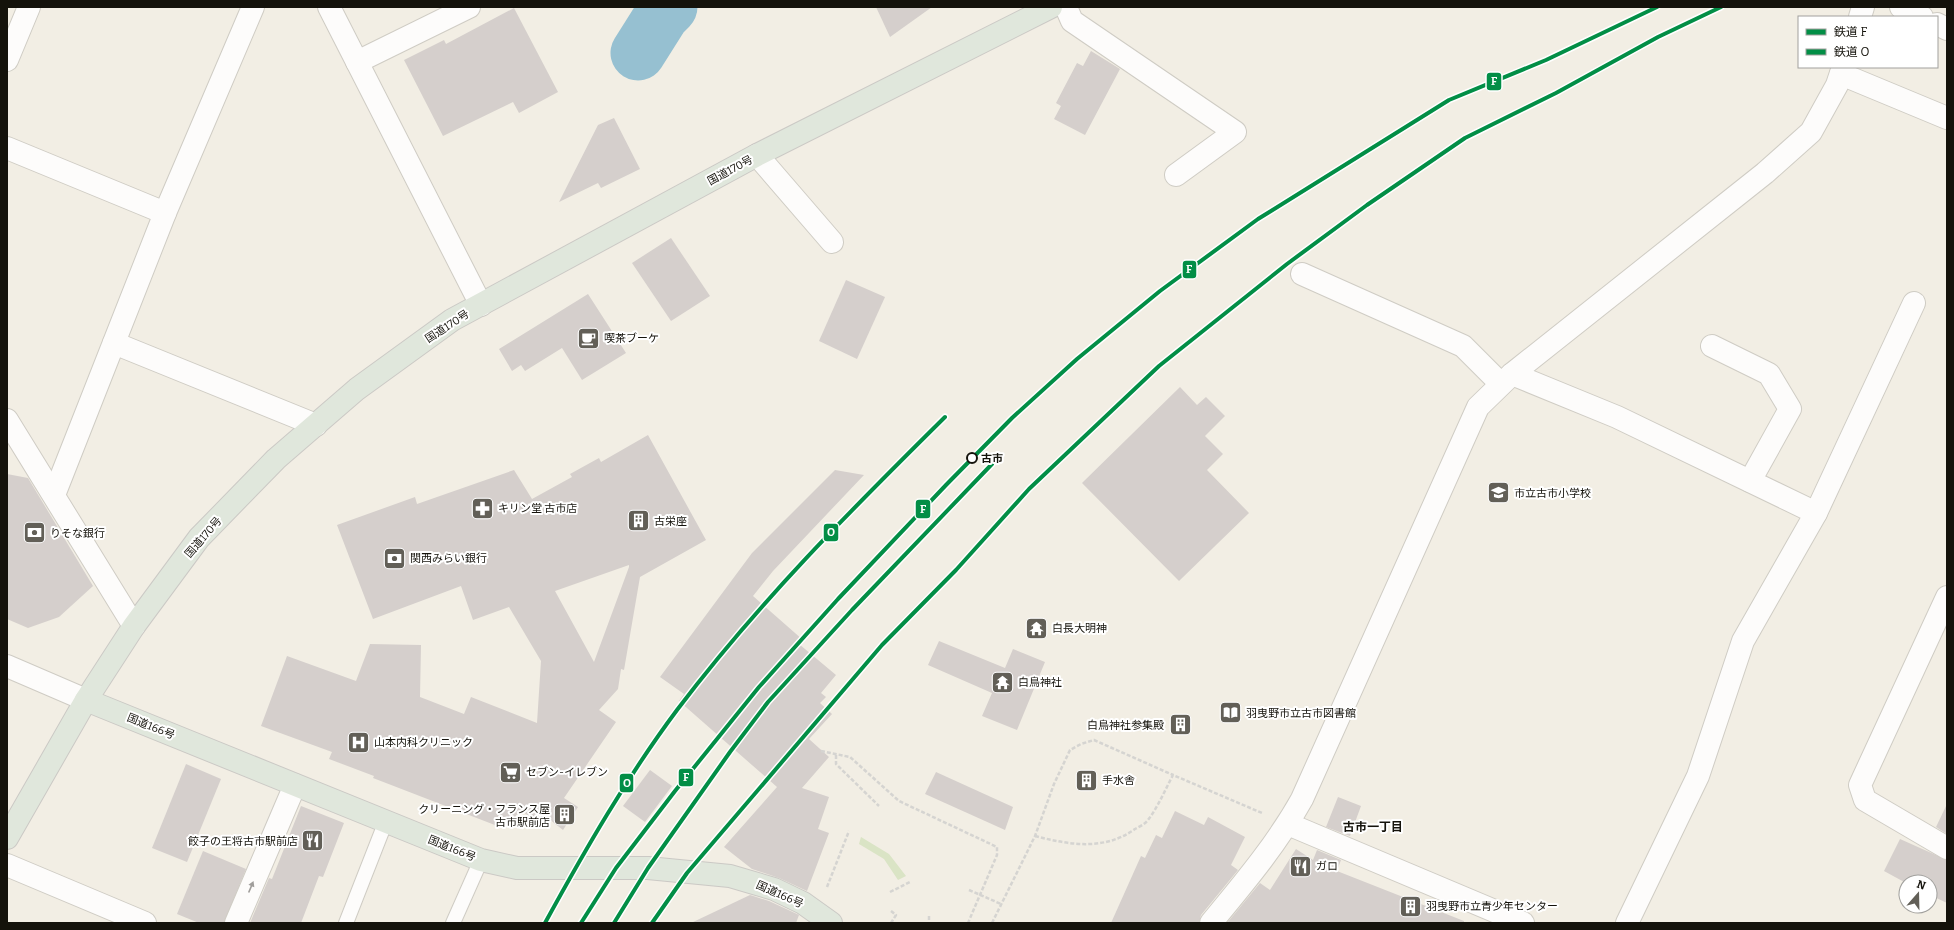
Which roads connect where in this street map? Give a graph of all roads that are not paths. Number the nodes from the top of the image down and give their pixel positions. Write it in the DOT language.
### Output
graph roads {
  1 [pos="29,7"];
  2 [pos="253,7"];
  3 [pos="329,7"];
  4 [pos="469,7"];
  5 [pos="1066,7"];
  6 [pos="1902,7"];
  7 [pos="1037,10"];
  8 [pos="1920,16"];
  9 [pos="1938,24"];
  10 [pos="1947,29"];
  11 [pos="7,60"];
  12 [pos="357,62"];
  13 [pos="1842,70"];
  14 [pos="1947,118"];
  15 [pos="7,148"];
  16 [pos="757,155"];
  17 [pos="1176,175"];
  18 [pos="165,213"];
  19 [pos="832,242"];
  20 [pos="1302,274"];
  21 [pos="1914,303"];
  22 [pos="481,305"];
  23 [pos="114,343"];
  24 [pos="1712,346"];
  25 [pos="1506,379"];
  26 [pos="7,420"];
  27 [pos="316,425"];
  28 [pos="1750,481"];
  29 [pos="54,495"];
  30 [pos="1816,513"];
  31 [pos="1947,597"];
  32 [pos="134,626"];
  33 [pos="7,666"];
  34 [pos="86,700"];
  35 [pos="295,785"];
  36 [pos="386,821"];
  37 [pos="1288,824"];
  38 [pos="7,838"];
  39 [pos="1947,848"];
  40 [pos="481,860"];
  41 [pos="7,865"];
  42 [pos="145,923"];
  43 [pos="236,923"];
  44 [pos="346,923"];
  45 [pos="453,923"];
  46 [pos="831,923"];
  47 [pos="1210,923"];
  48 [pos="1523,923"];
  49 [pos="1627,923"];
  1 -- 11 [label="street"];
  2 -- 18 [label="street"];
  3 -- 12 [label="street"];
  4 -- 12 [label="street"];
  5 -- 17 [label="street"];
  6 -- 8 [label="street"];
  7 -- 16 [label="highway, 国道170号"];
  9 -- 10 [label="street"];
  12 -- 22 [label="street"];
  13 -- 14 [label="street"];
  13 -- 25 [label="street"];
  15 -- 18 [label="street"];
  16 -- 19 [label="street"];
  16 -- 22 [label="highway, 国道170号"];
  18 -- 23 [label="street"];
  20 -- 25 [label="street"];
  21 -- 30 [label="street"];
  22 -- 27 [label="highway, 国道170号"];
  23 -- 27 [label="street"];
  23 -- 29 [label="street"];
  24 -- 28 [label="street"];
  25 -- 28 [label="street"];
  25 -- 37 [label="street"];
  26 -- 29 [label="street"];
  27 -- 32 [label="highway, 国道170号"];
  28 -- 30 [label="street"];
  29 -- 32 [label="street"];
  30 -- 49 [label="street"];
  31 -- 39 [label="street"];
  32 -- 34 [label="highway, 国道170号"];
  33 -- 34 [label="street"];
  34 -- 35 [label="highway, 国道166号"];
  34 -- 38 [label="highway, 国道170号"];
  35 -- 36 [label="highway, 国道166号"];
  43 -- 35 [label="street, one-way"];
  36 -- 40 [label="highway, 国道166号"];
  36 -- 44 [label="lane"];
  37 -- 47 [label="street"];
  37 -- 48 [label="street"];
  40 -- 45 [label="lane"];
  40 -- 46 [label="highway, 国道166号"];
  41 -- 42 [label="street"];
}
